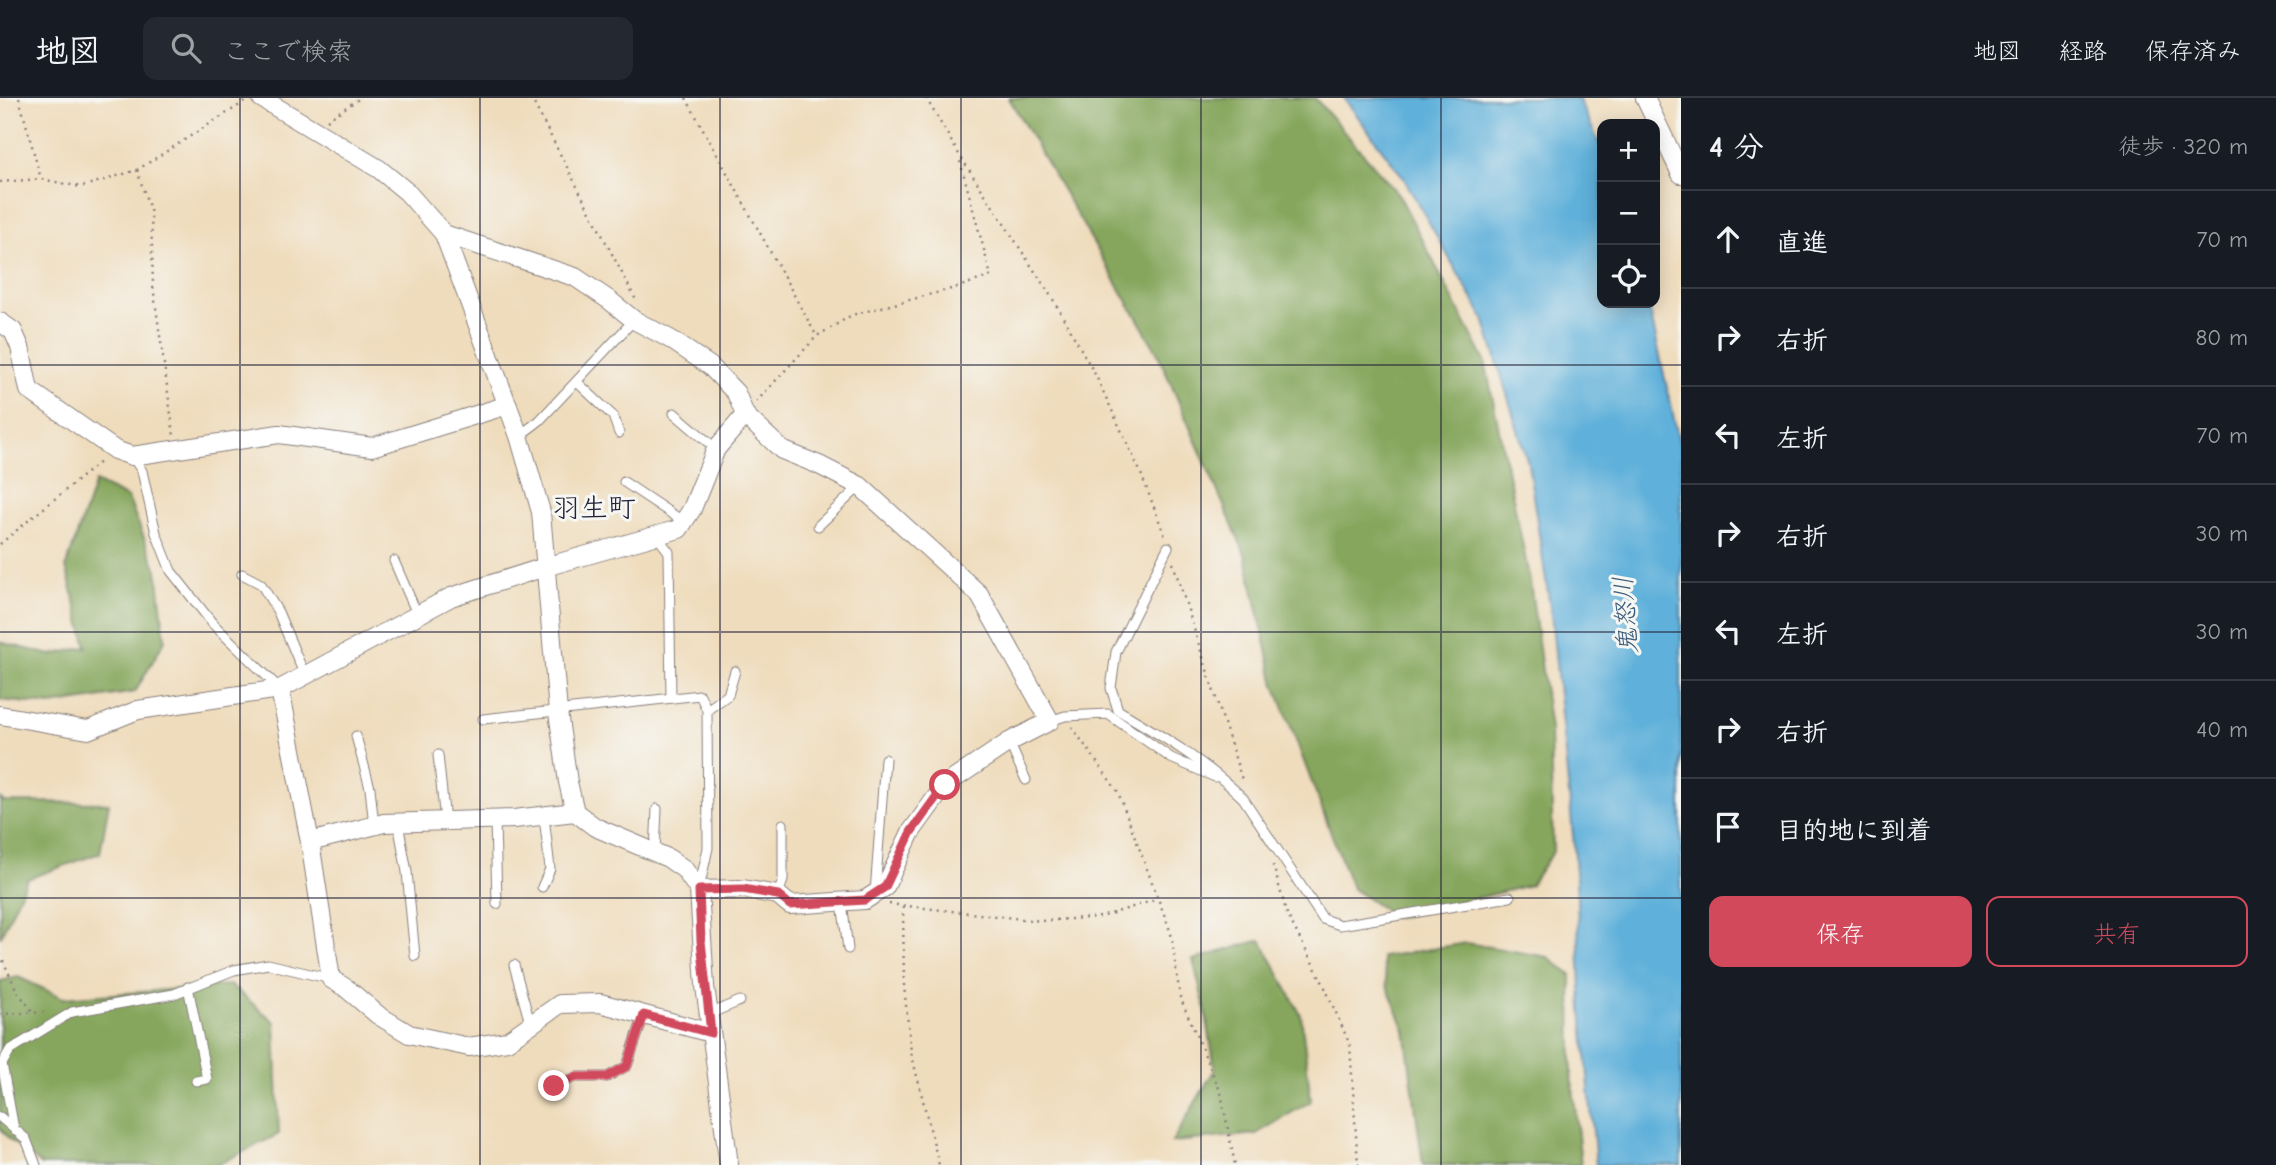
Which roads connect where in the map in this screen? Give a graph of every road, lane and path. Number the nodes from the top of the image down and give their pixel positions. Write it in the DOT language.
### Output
graph roads {
  1 [pos="19,98"];
  2 [pos="251,98"];
  3 [pos="261,98"];
  4 [pos="360,98"];
  5 [pos="531,98"];
  6 [pos="686,98"];
  7 [pos="926,98"];
  8 [pos="1645,98"];
  9 [pos="313,129"];
  10 [pos="957,151"];
  11 [pos="136,170"];
  12 [pos="1681,174"];
  13 [pos="41,179"];
  14 [pos="0,182"];
  15 [pos="444,234"];
  16 [pos="637,313"];
  17 [pos="0,321"];
  18 [pos="817,336"];
  19 [pos="577,383"];
  20 [pos="508,405"];
  21 [pos="674,413"];
  22 [pos="745,415"];
  23 [pos="619,433"];
  24 [pos="519,436"];
  25 [pos="716,449"];
  26 [pos="115,450"];
  27 [pos="177,450"];
  28 [pos="132,456"];
  29 [pos="624,482"];
  30 [pos="860,486"];
  31 [pos="684,522"];
  32 [pos="818,526"];
  33 [pos="656,535"];
  34 [pos="0,544"];
  35 [pos="1168,547"];
  36 [pos="394,561"];
  37 [pos="545,567"];
  38 [pos="242,574"];
  39 [pos="418,616"];
  40 [pos="735,671"];
  41 [pos="305,677"];
  42 [pos="280,689"];
  43 [pos="671,698"];
  44 [pos="707,710"];
  45 [pos="558,712"];
  46 [pos="0,715"];
  47 [pos="1057,718"];
  48 [pos="483,719"];
  49 [pos="356,736"];
  50 [pos="1009,742"];
  51 [pos="438,755"];
  52 [pos="885,759"];
  53 [pos="1026,780"];
  54 [pos="1227,782"];
  55 [pos="1244,784"];
  56 [pos="657,809"];
  57 [pos="575,812"];
  58 [pos="544,816"];
  59 [pos="495,820"];
  60 [pos="445,821"];
  61 [pos="398,823"];
  62 [pos="783,824"];
  63 [pos="374,826"];
  64 [pos="310,842"];
  65 [pos="654,852"];
  66 [pos="1270,858"];
  67 [pos="542,887"];
  68 [pos="699,890"];
  69 [pos="778,895"];
  70 [pos="870,897"];
  71 [pos="1510,897"];
  72 [pos="1158,899"];
  73 [pos="842,902"];
  74 [pos="497,904"];
  75 [pos="903,907"];
  76 [pos="848,949"];
  77 [pos="0,954"];
  78 [pos="415,956"];
  79 [pos="513,965"];
  80 [pos="331,979"];
  81 [pos="188,987"];
  82 [pos="740,1001"];
  83 [pos="33,1012"];
  84 [pos="72,1012"];
  85 [pos="0,1014"];
  86 [pos="709,1014"];
  87 [pos="644,1015"];
  88 [pos="530,1023"];
  89 [pos="711,1033"];
  90 [pos="195,1082"];
  91 [pos="554,1086"];
  92 [pos="0,1116"];
  93 [pos="14,1129"];
  94 [pos="36,1165"];
  95 [pos="729,1165"];
  96 [pos="939,1165"];
  97 [pos="1235,1165"];
  98 [pos="1358,1165"];
  1 -- 13 [label="path"];
  2 -- 11 [label="path"];
  3 -- 9 [label="street"];
  4 -- 9 [label="path"];
  5 -- 16 [label="path"];
  6 -- 18 [label="path"];
  7 -- 10 [label="path"];
  8 -- 12 [label="street"];
  9 -- 15 [label="street"];
  10 -- 18 [label="path"];
  10 -- 35 [label="path"];
  11 -- 13 [label="path"];
  11 -- 27 [label="path"];
  13 -- 14 [label="path"];
  15 -- 16 [label="street"];
  15 -- 20 [label="street"];
  16 -- 19 [label="lane"];
  16 -- 22 [label="street"];
  17 -- 26 [label="street"];
  18 -- 22 [label="path"];
  19 -- 23 [label="lane"];
  19 -- 24 [label="lane"];
  20 -- 24 [label="street"];
  20 -- 27 [label="street"];
  21 -- 25 [label="lane"];
  22 -- 25 [label="street"];
  22 -- 30 [label="street"];
  24 -- 37 [label="street"];
  25 -- 31 [label="street"];
  26 -- 28 [label="street"];
  26 -- 34 [label="path"];
  27 -- 28 [label="street"];
  28 -- 42 [label="lane"];
  29 -- 31 [label="lane"];
  30 -- 32 [label="lane"];
  30 -- 47 [label="street"];
  31 -- 33 [label="street"];
  33 -- 37 [label="street"];
  33 -- 43 [label="lane"];
  35 -- 54 [label="lane"];
  35 -- 55 [label="path"];
  36 -- 39 [label="lane"];
  37 -- 39 [label="street"];
  37 -- 45 [label="street"];
  38 -- 41 [label="lane"];
  39 -- 41 [label="street"];
  40 -- 44 [label="lane"];
  41 -- 42 [label="street"];
  42 -- 46 [label="street"];
  42 -- 64 [label="street"];
  43 -- 44 [label="lane"];
  43 -- 45 [label="lane"];
  44 -- 68 [label="lane"];
  45 -- 48 [label="lane"];
  45 -- 57 [label="street"];
  47 -- 50 [label="street"];
  47 -- 54 [label="lane"];
  47 -- 72 [label="path"];
  49 -- 63 [label="lane"];
  50 -- 53 [label="lane"];
  50 -- 70 [label="street"];
  51 -- 60 [label="lane"];
  52 -- 70 [label="lane"];
  54 -- 71 [label="lane"];
  56 -- 65 [label="lane"];
  57 -- 58 [label="street"];
  57 -- 65 [label="street"];
  58 -- 59 [label="street"];
  58 -- 67 [label="lane"];
  59 -- 60 [label="street"];
  59 -- 74 [label="lane"];
  60 -- 61 [label="street"];
  61 -- 63 [label="street"];
  61 -- 78 [label="lane"];
  62 -- 69 [label="lane"];
  63 -- 64 [label="street"];
  64 -- 80 [label="street"];
  65 -- 68 [label="street"];
  66 -- 98 [label="path"];
  68 -- 69 [label="street"];
  68 -- 86 [label="street"];
  69 -- 73 [label="street"];
  70 -- 73 [label="street"];
  70 -- 75 [label="path"];
  72 -- 75 [label="path"];
  72 -- 97 [label="path"];
  73 -- 76 [label="lane"];
  75 -- 96 [label="path"];
  77 -- 83 [label="path"];
  79 -- 88 [label="lane"];
  80 -- 81 [label="lane"];
  80 -- 88 [label="street"];
  81 -- 84 [label="lane"];
  81 -- 90 [label="lane"];
  82 -- 86 [label="lane"];
  83 -- 84 [label="path"];
  83 -- 85 [label="path"];
  84 -- 93 [label="lane"];
  86 -- 89 [label="street"];
  87 -- 88 [label="street"];
  87 -- 89 [label="street"];
  87 -- 91 [label="lane"];
  89 -- 95 [label="street"];
  92 -- 93 [label="lane"];
  93 -- 94 [label="lane"];
}
